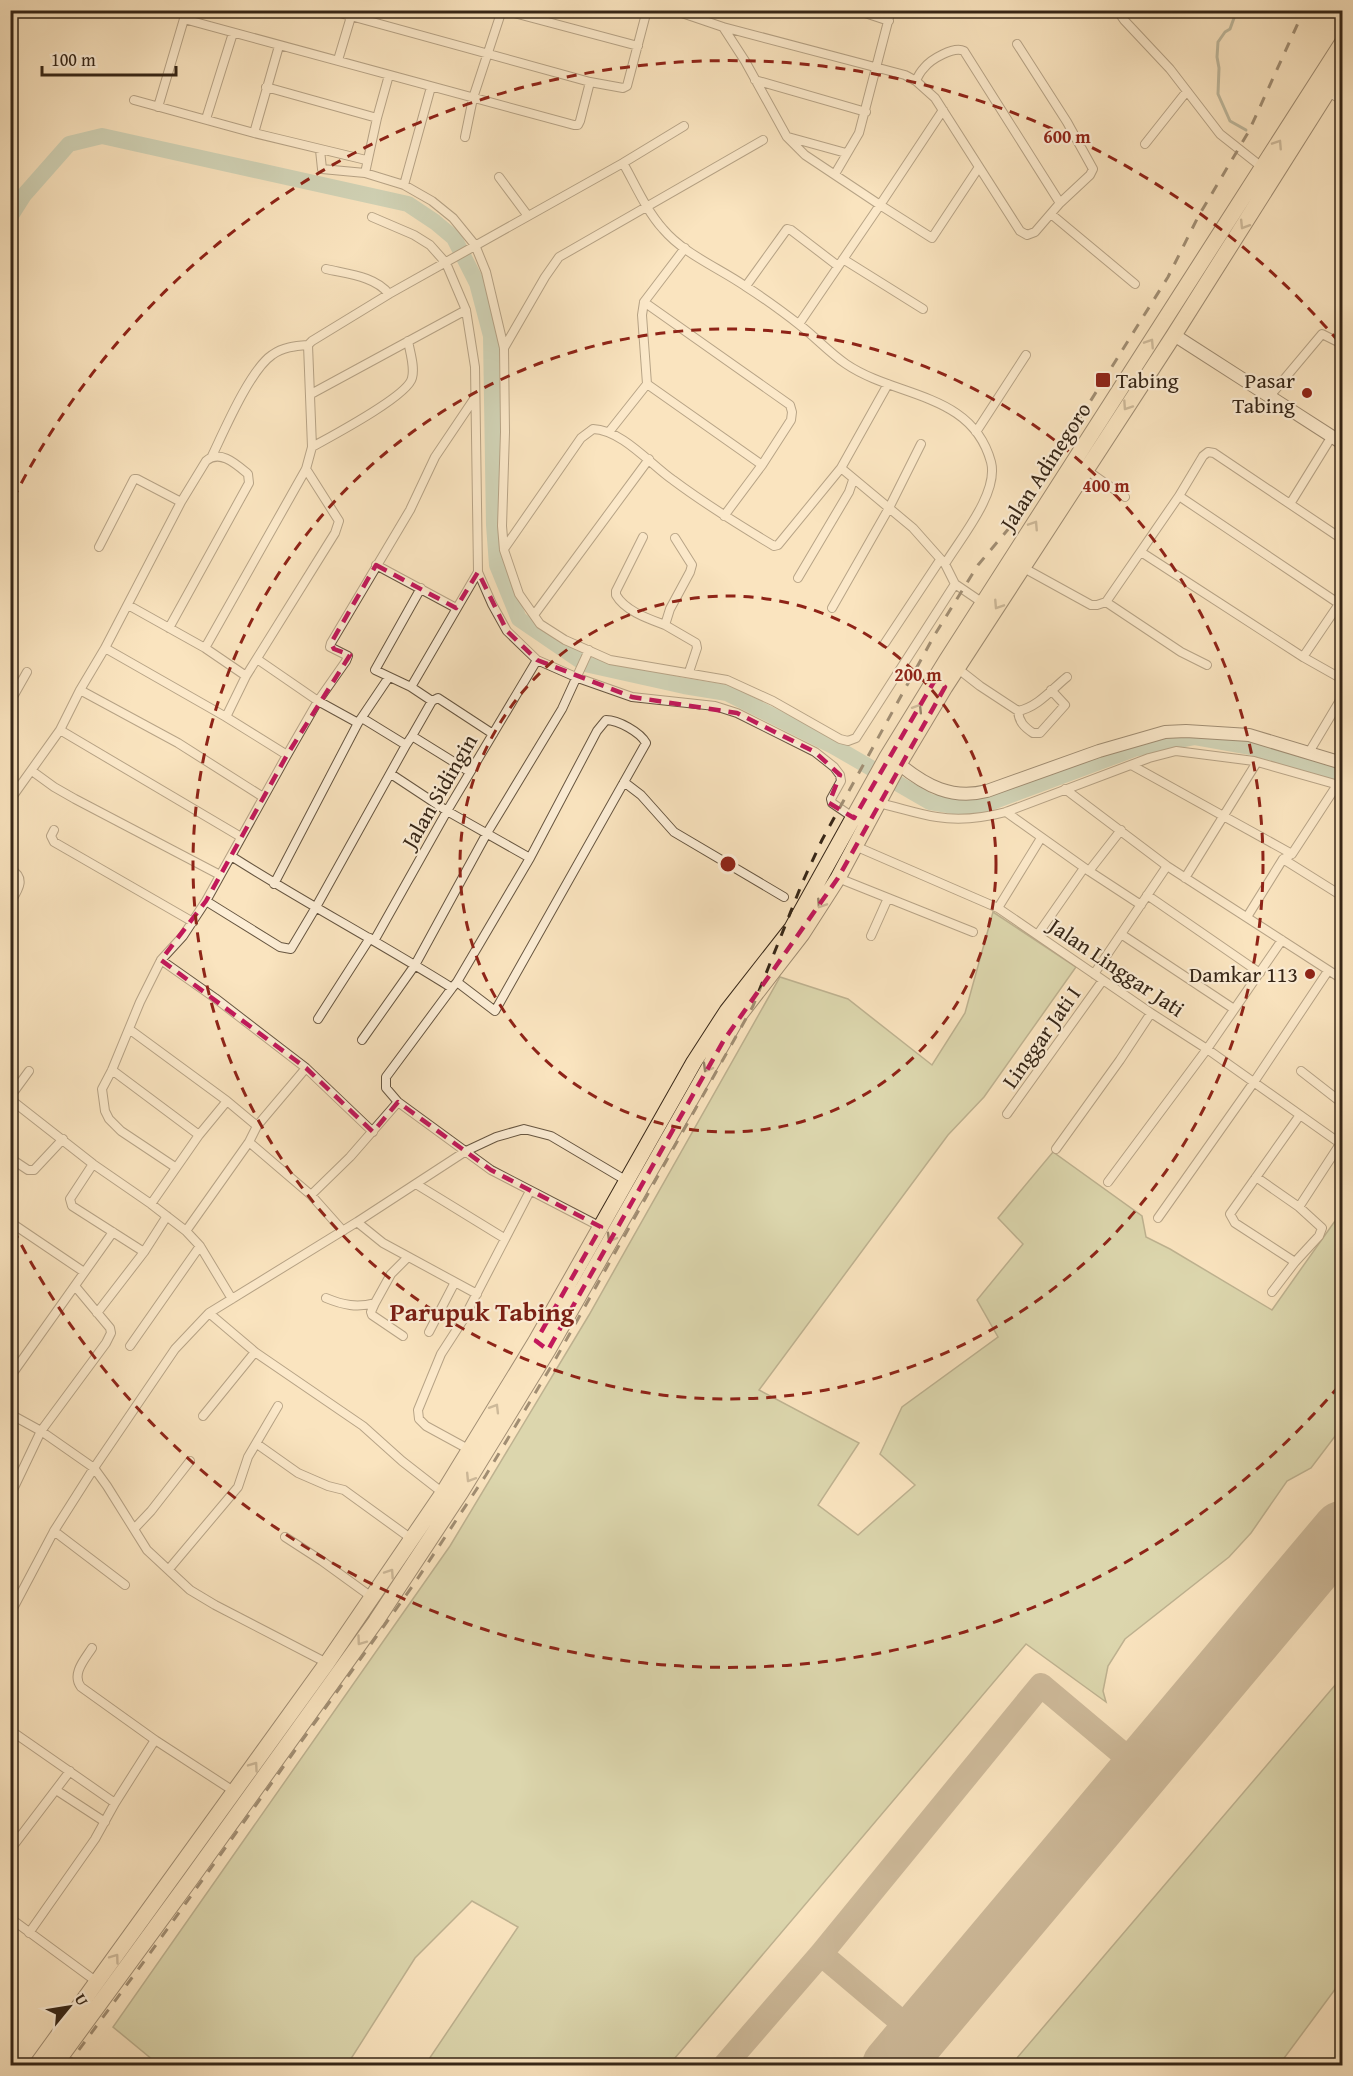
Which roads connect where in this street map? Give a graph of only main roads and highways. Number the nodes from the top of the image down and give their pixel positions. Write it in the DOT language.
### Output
graph roads {
  1 [pos="1342,43"];
  2 [pos="1342,69"];
  3 [pos="1017,564"];
  4 [pos="952,665"];
  5 [pos="875,798"];
  6 [pos="732,1014"];
  7 [pos="542,1346"];
  8 [pos="369,1617"];
  9 [pos="184,1876"];
  10 [pos="164,1902"];
  11 [pos="47,2063"];
  3 -- 1 [label="highway, Jalan Adinegoro, one-way"];
  2 -- 3 [label="highway, Jalan Adinegoro, one-way"];
  3 -- 4 [label="highway, Jalan Adinegoro, one-way"];
  3 -- 4 [label="highway, Jalan Adinegoro"];
  4 -- 5 [label="highway, Jalan Adinegoro"];
  5 -- 6 [label="highway"];
  5 -- 6 [label="highway, one-way"];
  6 -- 7 [label="highway, one-way"];
  6 -- 7 [label="highway"];
  7 -- 8 [label="highway, one-way"];
  8 -- 7 [label="highway, one-way"];
  8 -- 9 [label="highway, one-way"];
  9 -- 8 [label="highway, one-way"];
  9 -- 10 [label="highway"];
  10 -- 11 [label="highway"];
  11 -- 10 [label="highway, one-way"];
}
